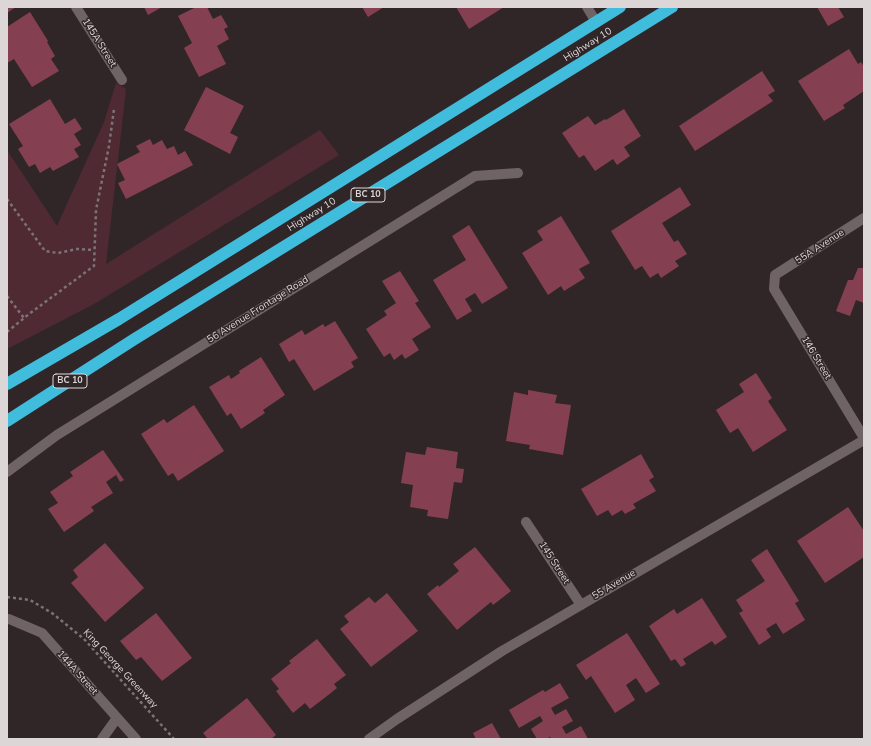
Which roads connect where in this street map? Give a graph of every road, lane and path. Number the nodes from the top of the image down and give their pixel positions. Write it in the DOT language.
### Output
graph roads {
  1 [pos="76,7"];
  2 [pos="588,7"];
  3 [pos="620,7"];
  4 [pos="672,7"];
  5 [pos="596,22"];
  6 [pos="122,80"];
  7 [pos="114,109"];
  8 [pos="518,173"];
  9 [pos="7,198"];
  10 [pos="864,218"];
  11 [pos="94,250"];
  12 [pos="775,276"];
  13 [pos="7,296"];
  14 [pos="24,318"];
  15 [pos="7,332"];
  16 [pos="7,384"];
  17 [pos="7,421"];
  18 [pos="864,439"];
  19 [pos="7,472"];
  20 [pos="526,522"];
  21 [pos="7,597"];
  22 [pos="581,605"];
  23 [pos="8,618"];
  24 [pos="117,718"];
  25 [pos="102,739"];
  26 [pos="136,739"];
  27 [pos="174,739"];
  28 [pos="369,739"];
  1 -- 6 [label="street, 145A Street"];
  2 -- 5 [label="street"];
  3 -- 5 [label="highway, Highway 10 / BC 10"];
  4 -- 17 [label="highway, Highway 10 / BC 10"];
  5 -- 16 [label="highway, Highway 10 / BC 10"];
  7 -- 11 [label="path"];
  8 -- 19 [label="street, 56 Avenue Frontage Road"];
  9 -- 11 [label="path"];
  10 -- 12 [label="street, 55A Avenue"];
  11 -- 14 [label="path"];
  12 -- 18 [label="street, 146 Street"];
  13 -- 14 [label="path"];
  14 -- 15 [label="path"];
  18 -- 22 [label="street, 55 Avenue"];
  20 -- 22 [label="street, 145 Street"];
  21 -- 27 [label="path, King George Greenway"];
  22 -- 28 [label="street, 55 Avenue"];
  23 -- 24 [label="street, 144A Street"];
  24 -- 25 [label="street"];
  24 -- 26 [label="street, 144A Street"];
}
